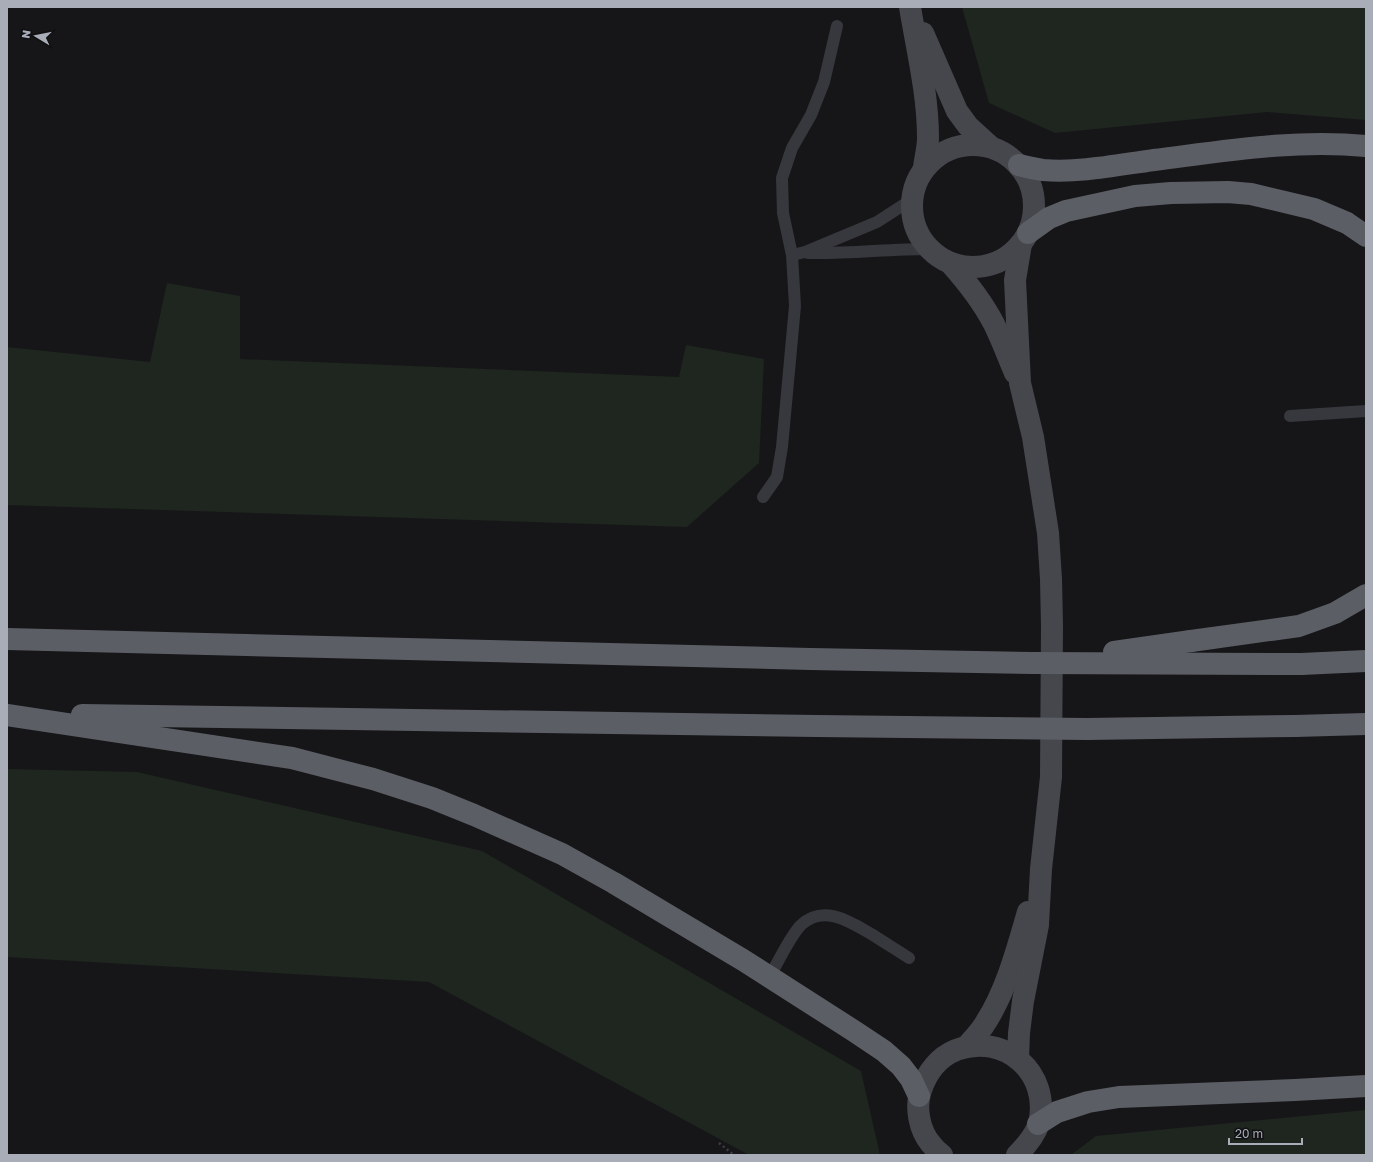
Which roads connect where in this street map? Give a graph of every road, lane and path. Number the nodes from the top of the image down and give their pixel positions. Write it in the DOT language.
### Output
graph roads {
  1 [pos="911,7"];
  2 [pos="837,26"];
  3 [pos="1366,146"];
  4 [pos="991,147"];
  5 [pos="1019,165"];
  6 [pos="924,168"];
  7 [pos="911,200"];
  8 [pos="1366,236"];
  9 [pos="1024,239"];
  10 [pos="929,250"];
  11 [pos="805,252"];
  12 [pos="792,255"];
  13 [pos="950,263"];
  14 [pos="1020,383"];
  15 [pos="1366,411"];
  16 [pos="1290,416"];
  17 [pos="763,497"];
  18 [pos="1366,595"];
  19 [pos="7,639"];
  20 [pos="1366,661"];
  21 [pos="1033,662"];
  22 [pos="7,714"];
  23 [pos="1366,724"];
  24 [pos="1041,869"];
  25 [pos="909,958"];
  26 [pos="769,977"];
  27 [pos="966,1046"];
  28 [pos="1018,1059"];
  29 [pos="1366,1086"];
  30 [pos="919,1096"];
  31 [pos="1038,1124"];
  32 [pos="719,1143"];
  33 [pos="934,1151"];
  34 [pos="734,1155"];
  35 [pos="1017,1155"];
  1 -- 4 [label="main road"];
  1 -- 6 [label="main road"];
  2 -- 12 [label="lane"];
  3 -- 5 [label="highway"];
  4 -- 5 [label="main road"];
  4 -- 6 [label="main road"];
  5 -- 9 [label="main road"];
  6 -- 7 [label="main road"];
  7 -- 10 [label="main road"];
  7 -- 11 [label="lane"];
  8 -- 9 [label="highway"];
  9 -- 13 [label="main road"];
  9 -- 14 [label="main road"];
  10 -- 11 [label="lane"];
  10 -- 13 [label="main road"];
  11 -- 12 [label="lane"];
  12 -- 17 [label="lane"];
  13 -- 14 [label="main road"];
  14 -- 24 [label="main road"];
  15 -- 16 [label="lane"];
  18 -- 21 [label="highway, bridge"];
  19 -- 21 [label="highway"];
  20 -- 21 [label="highway, bridge"];
  22 -- 23 [label="highway, bridge"];
  22 -- 26 [label="highway"];
  24 -- 27 [label="main road"];
  24 -- 28 [label="main road"];
  25 -- 26 [label="lane"];
  26 -- 30 [label="highway"];
  27 -- 28 [label="main road"];
  27 -- 30 [label="main road"];
  28 -- 31 [label="main road"];
  29 -- 31 [label="highway"];
  30 -- 33 [label="main road"];
  31 -- 35 [label="main road"];
  32 -- 34 [label="path"];
}
